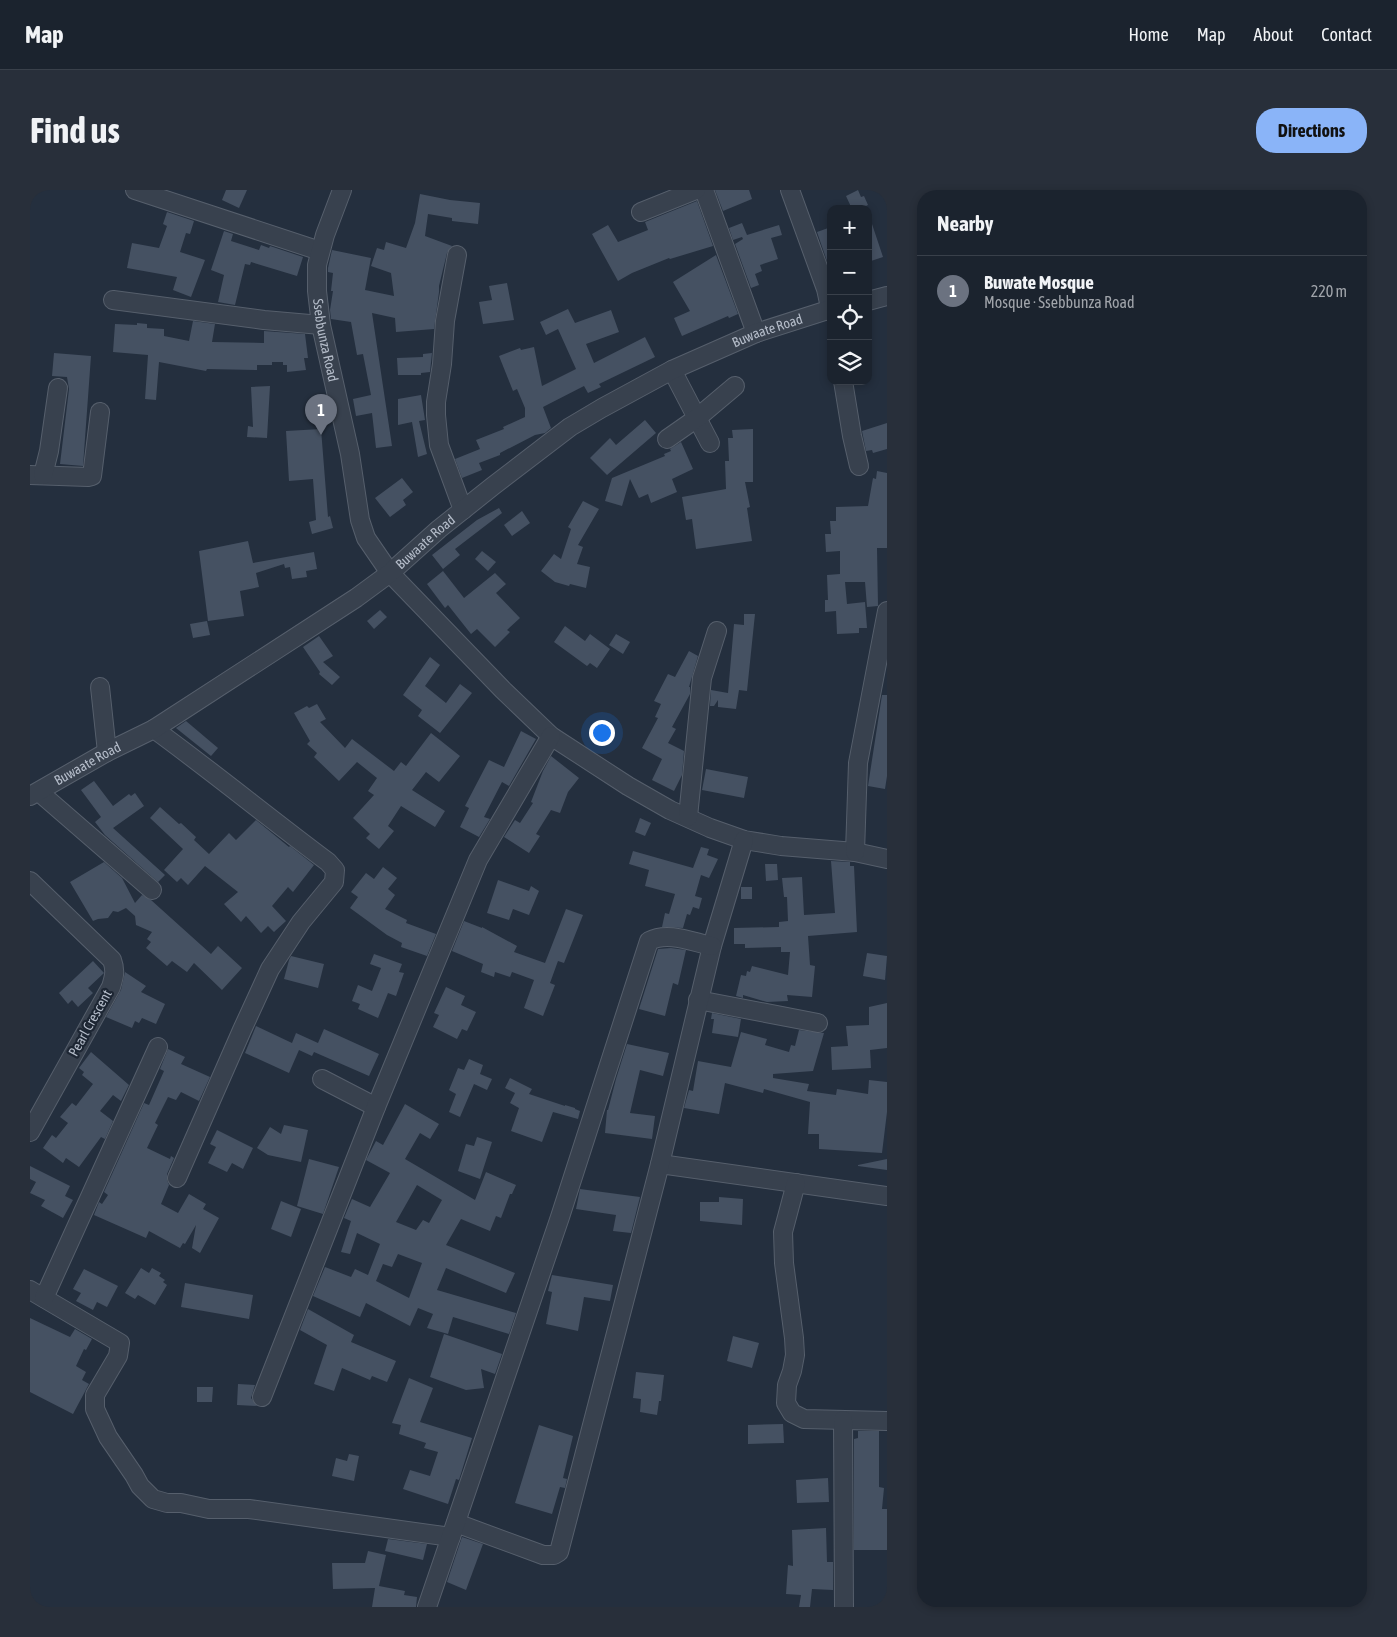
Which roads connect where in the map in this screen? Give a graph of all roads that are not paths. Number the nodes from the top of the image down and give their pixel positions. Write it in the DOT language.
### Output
graph roads {
  1 [pos="134,190"];
  2 [pos="342,190"];
  3 [pos="696,190"];
  4 [pos="704,190"];
  5 [pos="790,190"];
  6 [pos="641,212"];
  7 [pos="320,251"];
  8 [pos="457,255"];
  9 [pos="827,295"];
  10 [pos="887,296"];
  11 [pos="113,300"];
  12 [pos="872,300"];
  13 [pos="827,311"];
  14 [pos="321,325"];
  15 [pos="756,332"];
  16 [pos="672,370"];
  17 [pos="844,385"];
  18 [pos="735,386"];
  19 [pos="58,388"];
  20 [pos="100,412"];
  21 [pos="697,418"];
  22 [pos="668,439"];
  23 [pos="710,443"];
  24 [pos="859,466"];
  25 [pos="37,475"];
  26 [pos="463,510"];
  27 [pos="390,573"];
  28 [pos="887,611"];
  29 [pos="717,631"];
  30 [pos="881,675"];
  31 [pos="100,687"];
  32 [pos="154,729"];
  33 [pos="552,736"];
  34 [pos="108,752"];
  35 [pos="34,794"];
  36 [pos="688,817"];
  37 [pos="744,840"];
  38 [pos="855,852"];
  39 [pos="887,858"];
  40 [pos="30,881"];
  41 [pos="152,890"];
  42 [pos="712,946"];
  43 [pos="698,1000"];
  44 [pos="818,1023"];
  45 [pos="158,1048"];
  46 [pos="322,1079"];
  47 [pos="376,1107"];
  48 [pos="30,1132"];
  49 [pos="660,1164"];
  50 [pos="177,1178"];
  51 [pos="796,1183"];
  52 [pos="887,1196"];
  53 [pos="37,1294"];
  54 [pos="262,1397"];
  55 [pos="843,1420"];
  56 [pos="887,1421"];
  57 [pos="453,1530"];
  58 [pos="427,1607"];
  59 [pos="844,1607"];
  1 -- 7 [label="street"];
  2 -- 7 [label="street, Ssebbunza Road"];
  3 -- 6 [label="street"];
  4 -- 15 [label="street"];
  5 -- 9 [label="street"];
  7 -- 14 [label="street, Ssebbunza Road"];
  8 -- 26 [label="street"];
  10 -- 12 [label="street"];
  11 -- 14 [label="street"];
  13 -- 15 [label="street, Buwaate Road"];
  14 -- 27 [label="street, Ssebbunza Road"];
  15 -- 16 [label="street, Buwaate Road"];
  16 -- 21 [label="street"];
  16 -- 26 [label="street, Buwaate Road"];
  17 -- 24 [label="street"];
  18 -- 21 [label="street"];
  19 -- 25 [label="street"];
  20 -- 25 [label="street"];
  21 -- 22 [label="street"];
  21 -- 23 [label="street"];
  26 -- 27 [label="street, Buwaate Road"];
  27 -- 32 [label="street, Buwaate Road"];
  27 -- 33 [label="street, Ssebbunza Road"];
  28 -- 30 [label="street"];
  29 -- 36 [label="street"];
  30 -- 38 [label="street"];
  31 -- 34 [label="street"];
  32 -- 34 [label="street, Buwaate Road"];
  32 -- 50 [label="street"];
  33 -- 36 [label="street, Ssebbunza Road"];
  33 -- 47 [label="street"];
  34 -- 35 [label="street, Buwaate Road"];
  35 -- 41 [label="street"];
  36 -- 37 [label="street, Ssebbunza Road"];
  37 -- 38 [label="street, Ssebbunza Road"];
  37 -- 42 [label="street"];
  38 -- 39 [label="street, Ssebbunza Road"];
  40 -- 48 [label="street, Pearl Crescent"];
  42 -- 43 [label="street"];
  42 -- 57 [label="street"];
  43 -- 44 [label="street"];
  43 -- 49 [label="street"];
  45 -- 53 [label="street"];
  46 -- 47 [label="street"];
  47 -- 54 [label="street"];
  49 -- 51 [label="street"];
  49 -- 57 [label="street"];
  51 -- 52 [label="street"];
  51 -- 55 [label="street"];
  53 -- 57 [label="street"];
  55 -- 56 [label="street"];
  55 -- 59 [label="street"];
  57 -- 58 [label="street"];
}
